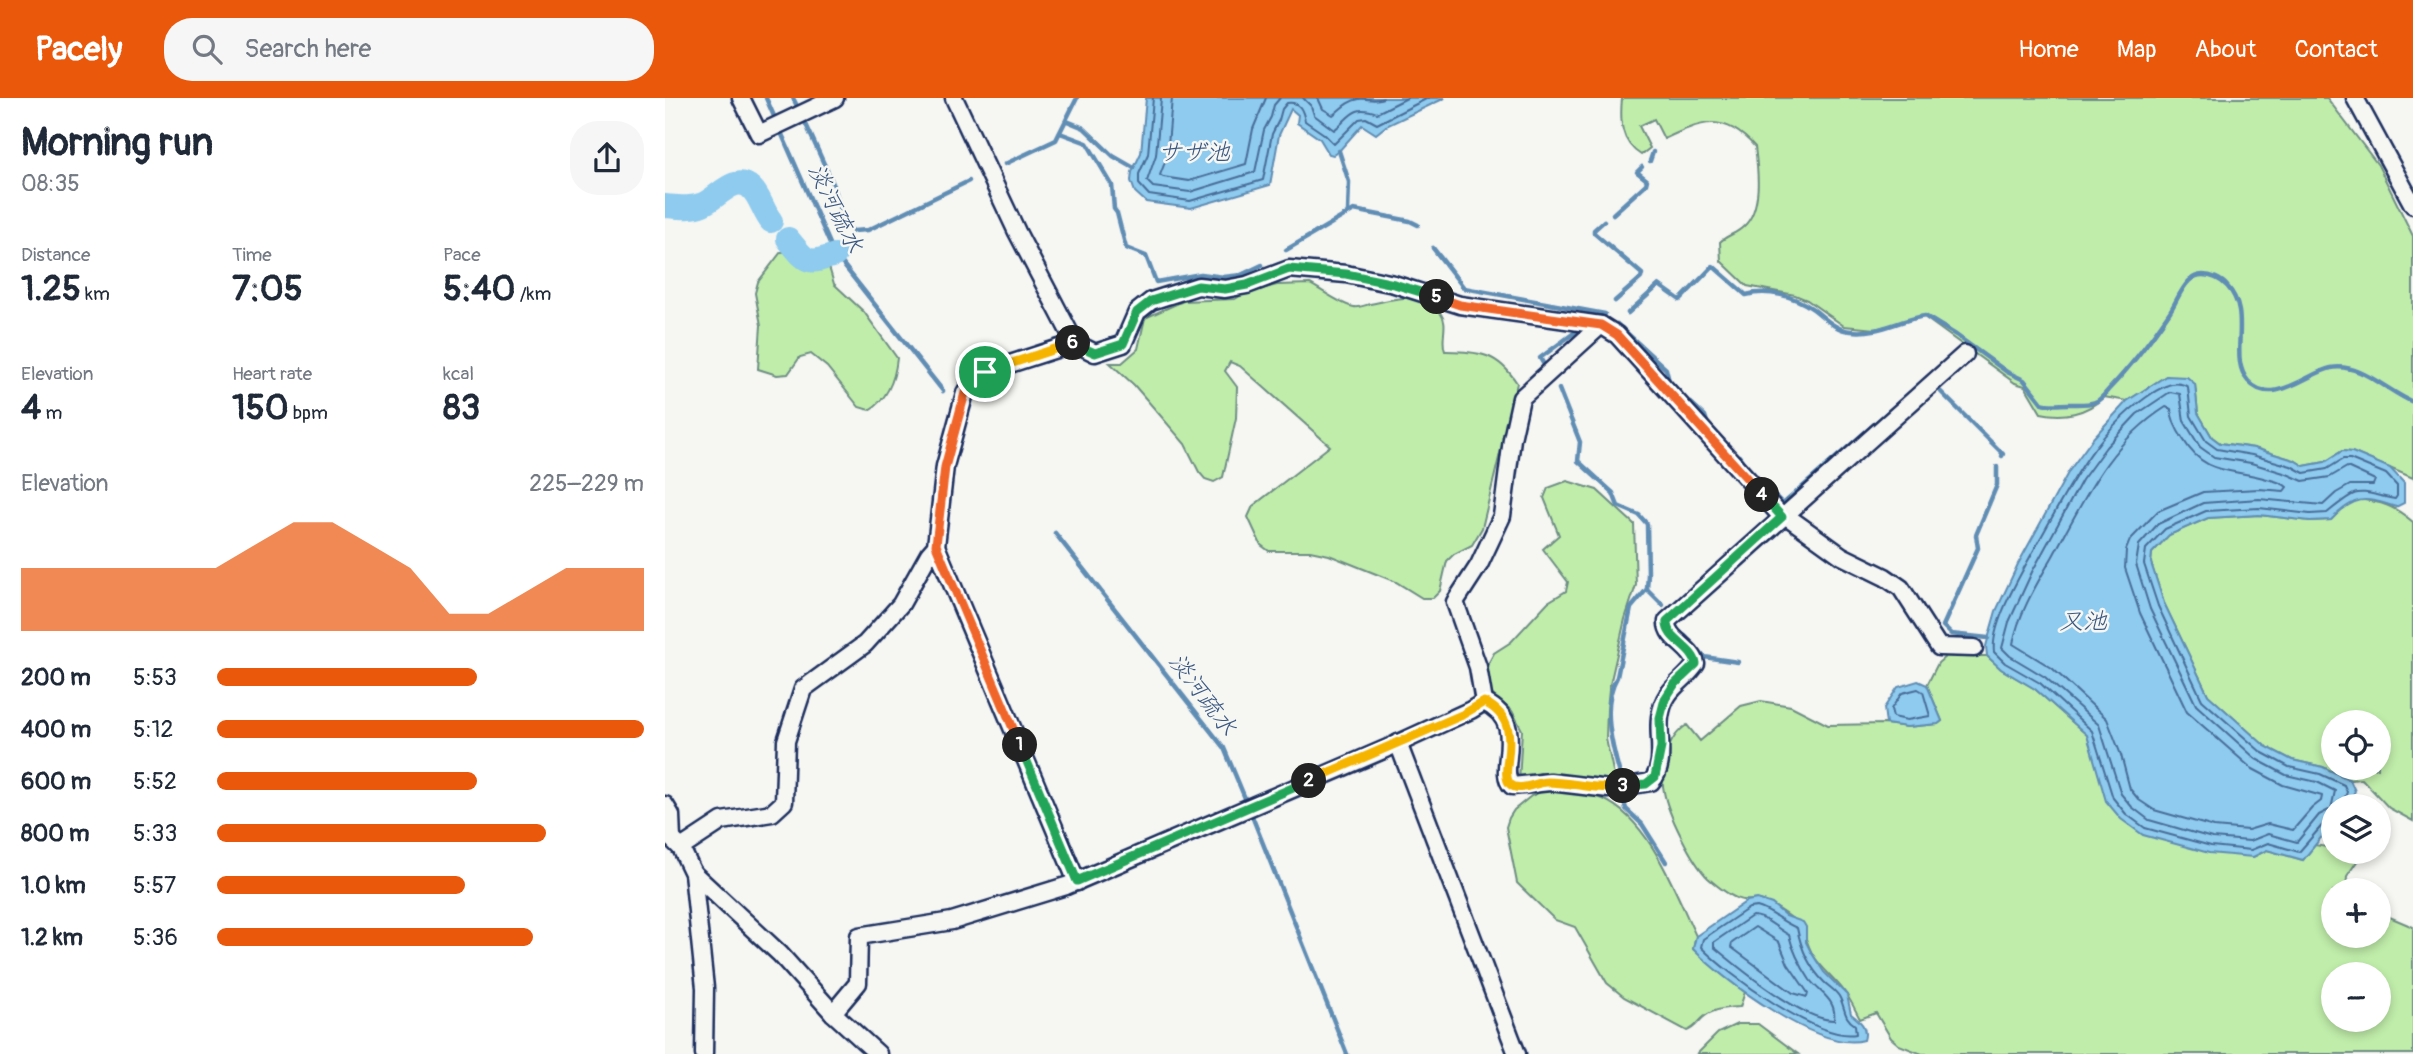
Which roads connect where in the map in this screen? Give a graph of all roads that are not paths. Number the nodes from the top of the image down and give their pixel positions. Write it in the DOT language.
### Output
graph roads {
  1 [pos="741,98"];
  2 [pos="835,98"];
  3 [pos="954,98"];
  4 [pos="2355,98"];
  5 [pos="2413,205"];
  6 [pos="1601,325"];
  7 [pos="1075,343"];
  8 [pos="1965,354"];
  9 [pos="1783,516"];
  10 [pos="936,545"];
  11 [pos="1974,648"];
  12 [pos="1484,702"];
  13 [pos="1398,743"];
  14 [pos="665,805"];
  15 [pos="673,841"];
  16 [pos="693,873"];
  17 [pos="1077,881"];
  18 [pos="832,1013"];
  19 [pos="704,1054"];
  20 [pos="878,1054"];
  21 [pos="1517,1054"];
  1 -- 2 [label="street"];
  3 -- 7 [label="street"];
  4 -- 5 [label="street"];
  6 -- 7 [label="street"];
  6 -- 9 [label="street"];
  6 -- 12 [label="street"];
  7 -- 10 [label="street"];
  8 -- 9 [label="street"];
  9 -- 11 [label="street"];
  9 -- 12 [label="street"];
  10 -- 15 [label="street"];
  10 -- 17 [label="street"];
  12 -- 13 [label="street"];
  13 -- 17 [label="street"];
  13 -- 21 [label="street"];
  14 -- 15 [label="street"];
  15 -- 16 [label="street"];
  16 -- 18 [label="street"];
  16 -- 19 [label="street"];
  17 -- 18 [label="street"];
  18 -- 20 [label="street"];
}
